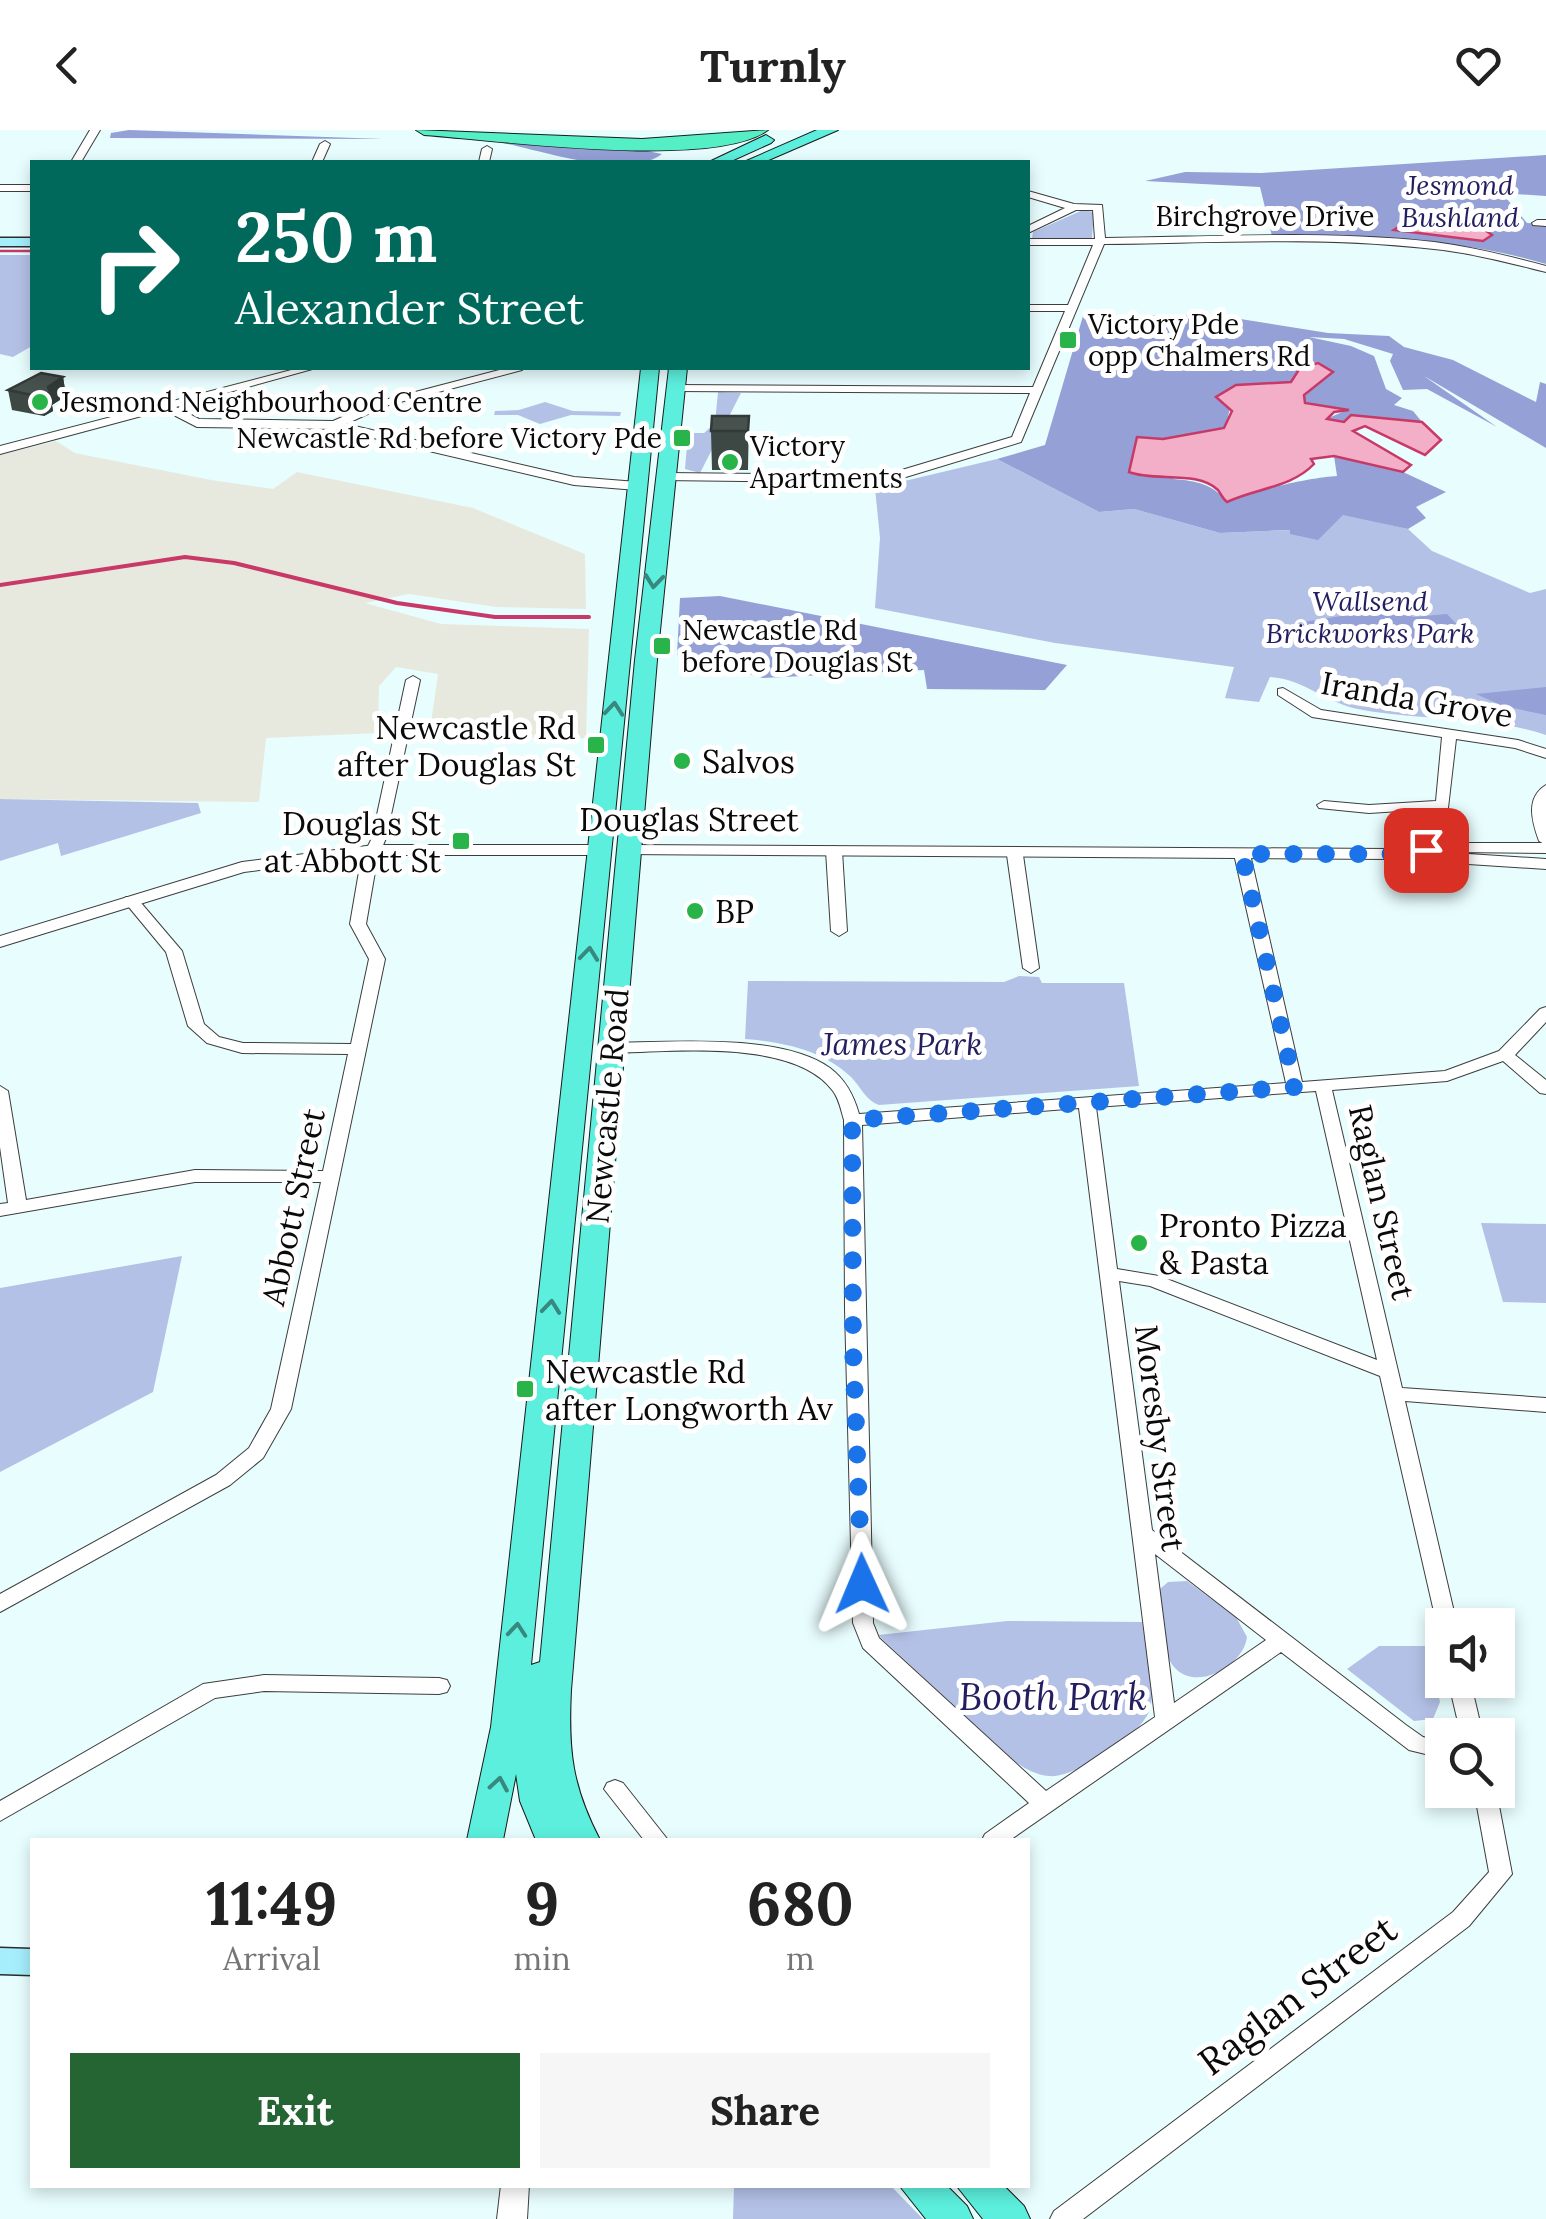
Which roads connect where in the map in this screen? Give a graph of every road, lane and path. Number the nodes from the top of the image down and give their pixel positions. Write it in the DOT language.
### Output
graph roads {
  1 [pos="424,130"];
  2 [pos="760,130"];
  3 [pos="791,130"];
  4 [pos="830,130"];
  5 [pos="93,133"];
  6 [pos="639,142"];
  7 [pos="325,144"];
  8 [pos="487,150"];
  9 [pos="77,160"];
  10 [pos="318,160"];
  11 [pos="484,160"];
  12 [pos="682,160"];
  13 [pos="723,160"];
  14 [pos="757,160"];
  15 [pos="0,188"];
  16 [pos="30,188"];
  17 [pos="1030,195"];
  18 [pos="1074,208"];
  19 [pos="1030,229"];
  20 [pos="1100,241"];
  21 [pos="0,242"];
  22 [pos="30,242"];
  23 [pos="1030,242"];
  24 [pos="1546,269"];
  25 [pos="1030,308"];
  26 [pos="1074,308"];
  27 [pos="302,370"];
  28 [pos="510,370"];
  29 [pos="650,370"];
  30 [pos="676,378"];
  31 [pos="1039,390"];
  32 [pos="381,404"];
  33 [pos="165,406"];
  34 [pos="335,425"];
  35 [pos="382,436"];
  36 [pos="0,450"];
  37 [pos="665,481"];
  38 [pos="638,482"];
  39 [pos="413,680"];
  40 [pos="1283,692"];
  41 [pos="1449,734"];
  42 [pos="1546,754"];
  43 [pos="1545,790"];
  44 [pos="1324,805"];
  45 [pos="1546,807"];
  46 [pos="1546,847"];
  47 [pos="374,850"];
  48 [pos="615,850"];
  49 [pos="834,851"];
  50 [pos="1015,854"];
  51 [pos="1242,854"];
  52 [pos="1391,854"];
  53 [pos="1456,861"];
  54 [pos="1546,864"];
  55 [pos="130,900"];
  56 [pos="839,932"];
  57 [pos="0,942"];
  58 [pos="1031,968"];
  59 [pos="1546,1012"];
  60 [pos="613,1048"];
  61 [pos="357,1049"];
  62 [pos="1505,1055"];
  63 [pos="1322,1086"];
  64 [pos="1295,1087"];
  65 [pos="1546,1089"];
  66 [pos="0,1091"];
  67 [pos="1087,1102"];
  68 [pos="852,1120"];
  69 [pos="329,1177"];
  70 [pos="9,1208"];
  71 [pos="1108,1274"];
  72 [pos="1388,1372"];
  73 [pos="1393,1394"];
  74 [pos="1546,1405"];
  75 [pos="570,1492"];
  76 [pos="1142,1533"];
  77 [pos="0,1604"];
  78 [pos="1443,1608"];
  79 [pos="1282,1640"];
  80 [pos="439,1686"];
  81 [pos="1166,1721"];
  82 [pos="1425,1746"];
  83 [pos="615,1789"];
  84 [pos="1044,1803"];
  85 [pos="1489,1808"];
  86 [pos="0,1812"];
  87 [pos="485,1838"];
  88 [pos="553,1838"];
  89 [pos="581,1838"];
  90 [pos="655,1838"];
  91 [pos="995,1838"];
  92 [pos="0,1961"];
  93 [pos="30,1962"];
  94 [pos="0,1976"];
  95 [pos="30,1976"];
  96 [pos="515,2188"];
  97 [pos="922,2188"];
  98 [pos="979,2188"];
  99 [pos="512,2219"];
  100 [pos="953,2219"];
  101 [pos="1010,2219"];
  102 [pos="1062,2219"];
  1 -- 6 [label="highway"];
  2 -- 6 [label="highway"];
  3 -- 13 [label="highway"];
  4 -- 14 [label="highway"];
  5 -- 9 [label="street"];
  6 -- 12 [label="highway"];
  7 -- 10 [label="street"];
  8 -- 11 [label="street"];
  15 -- 16 [label="street"];
  17 -- 18 [label="street"];
  18 -- 19 [label="street"];
  18 -- 20 [label="street"];
  20 -- 23 [label="street, Birchgrove Drive"];
  20 -- 24 [label="street, Birchgrove Drive"];
  20 -- 26 [label="street"];
  21 -- 22 [label="main road"];
  25 -- 26 [label="street"];
  26 -- 31 [label="street"];
  27 -- 33 [label="street"];
  28 -- 32 [label="street"];
  29 -- 38 [label="highway, Newcastle Road"];
  30 -- 31 [label="street"];
  30 -- 37 [label="highway, Newcastle Road"];
  31 -- 37 [label="street"];
  32 -- 34 [label="street"];
  32 -- 35 [label="street"];
  33 -- 34 [label="street"];
  33 -- 36 [label="street"];
  34 -- 35 [label="street"];
  35 -- 38 [label="street"];
  37 -- 38 [label="highway"];
  37 -- 48 [label="highway, Newcastle Road, one-way"];
  48 -- 38 [label="highway, Newcastle Road, one-way"];
  39 -- 47 [label="street, Abbott Street"];
  40 -- 41 [label="street, Iranda Grove"];
  41 -- 42 [label="street, Iranda Grove"];
  41 -- 44 [label="street"];
  43 -- 45 [label="street"];
  43 -- 46 [label="street"];
  46 -- 52 [label="street, Douglas Street"];
  46 -- 53 [label="street"];
  47 -- 48 [label="street, Douglas Street"];
  47 -- 55 [label="street, Douglas Street"];
  47 -- 61 [label="street, Abbott Street"];
  48 -- 49 [label="street, Douglas Street"];
  48 -- 60 [label="highway, Newcastle Road"];
  87 -- 48 [label="highway, Newcastle Road, one-way"];
  49 -- 50 [label="street, Douglas Street"];
  49 -- 56 [label="street"];
  50 -- 51 [label="street, Douglas Street"];
  50 -- 58 [label="street"];
  51 -- 52 [label="street, Douglas Street"];
  51 -- 64 [label="street"];
  52 -- 53 [label="street, Douglas Street"];
  53 -- 54 [label="street, Douglas Street"];
  55 -- 57 [label="street, Douglas Street"];
  55 -- 61 [label="street"];
  59 -- 62 [label="street"];
  60 -- 68 [label="street"];
  60 -- 75 [label="highway, Newcastle Road"];
  61 -- 69 [label="street, Abbott Street"];
  62 -- 63 [label="street"];
  62 -- 65 [label="street"];
  63 -- 64 [label="street"];
  63 -- 72 [label="street, Raglan Street"];
  64 -- 67 [label="street"];
  66 -- 70 [label="street"];
  67 -- 68 [label="street"];
  67 -- 71 [label="street, Moresby Street"];
  68 -- 84 [label="street"];
  69 -- 70 [label="street"];
  69 -- 77 [label="street, Abbott Street"];
  71 -- 72 [label="street"];
  71 -- 76 [label="street, Moresby Street"];
  72 -- 73 [label="street, Raglan Street"];
  73 -- 74 [label="street"];
  73 -- 78 [label="street, Raglan Street"];
  75 -- 88 [label="highway"];
  75 -- 89 [label="highway, Newcastle Road"];
  76 -- 79 [label="street"];
  76 -- 81 [label="street, Moresby Street"];
  79 -- 81 [label="street"];
  79 -- 82 [label="street"];
  80 -- 86 [label="street"];
  81 -- 84 [label="street"];
  83 -- 90 [label="street"];
  84 -- 91 [label="street"];
  85 -- 102 [label="street, Raglan Street"];
  92 -- 93 [label="main road"];
  94 -- 95 [label="main road"];
  96 -- 99 [label="street"];
  97 -- 100 [label="highway"];
  98 -- 101 [label="highway"];
}
